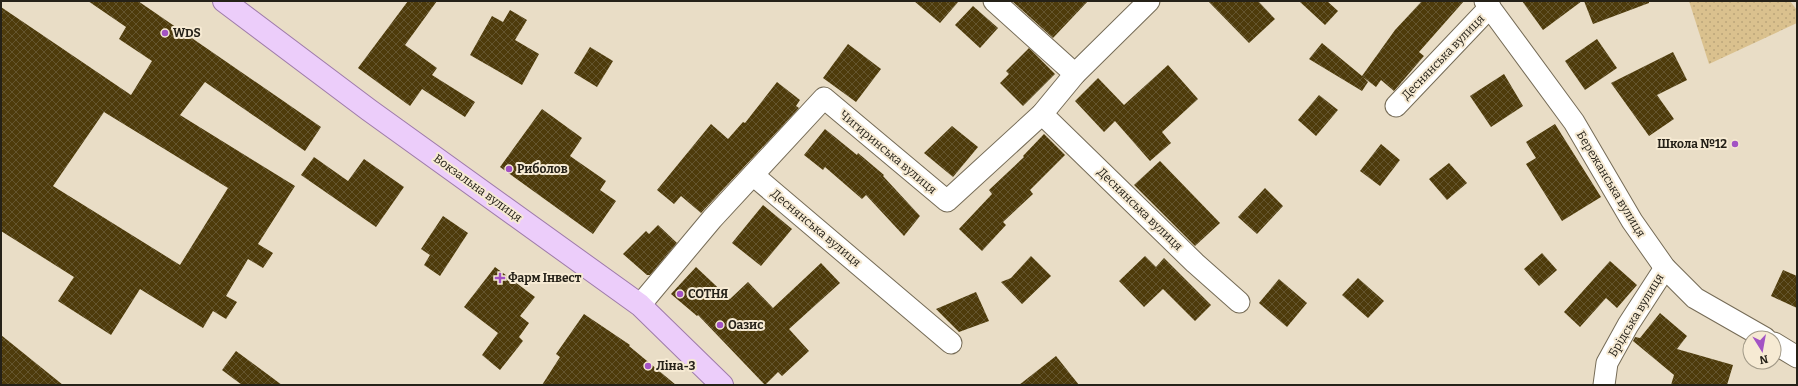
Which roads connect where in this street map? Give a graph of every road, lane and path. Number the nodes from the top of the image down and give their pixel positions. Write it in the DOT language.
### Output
graph roads {
  1 [pos="224,1"];
  2 [pos="994,1"];
  3 [pos="1149,1"];
  4 [pos="1487,4"];
  5 [pos="1075,74"];
  6 [pos="1396,106"];
  7 [pos="1042,114"];
  8 [pos="753,175"];
  9 [pos="1665,268"];
  10 [pos="1239,302"];
  11 [pos="640,305"];
  12 [pos="1751,330"];
  13 [pos="951,343"];
  14 [pos="1782,348"];
  15 [pos="1797,357"];
  16 [pos="722,385"];
  17 [pos="1604,385"];
  1 -- 11 [label="main road, Вокзальна вулиця"];
  2 -- 5 [label="street"];
  3 -- 5 [label="street, Чигиринська вулиця"];
  4 -- 6 [label="street, Деснянська вулиця"];
  4 -- 9 [label="street, Бережанська вулиця"];
  5 -- 7 [label="street, Чигиринська вулиця"];
  7 -- 8 [label="street, Чигиринська вулиця"];
  7 -- 10 [label="street, Деснянська вулиця"];
  8 -- 11 [label="street, Чигиринська вулиця"];
  8 -- 13 [label="street, Деснянська вулиця"];
  9 -- 12 [label="street, Бережанська вулиця"];
  9 -- 17 [label="street, Брідська вулиця"];
  11 -- 16 [label="main road, Вокзальна вулиця"];
  14 -- 15 [label="street"];
}
